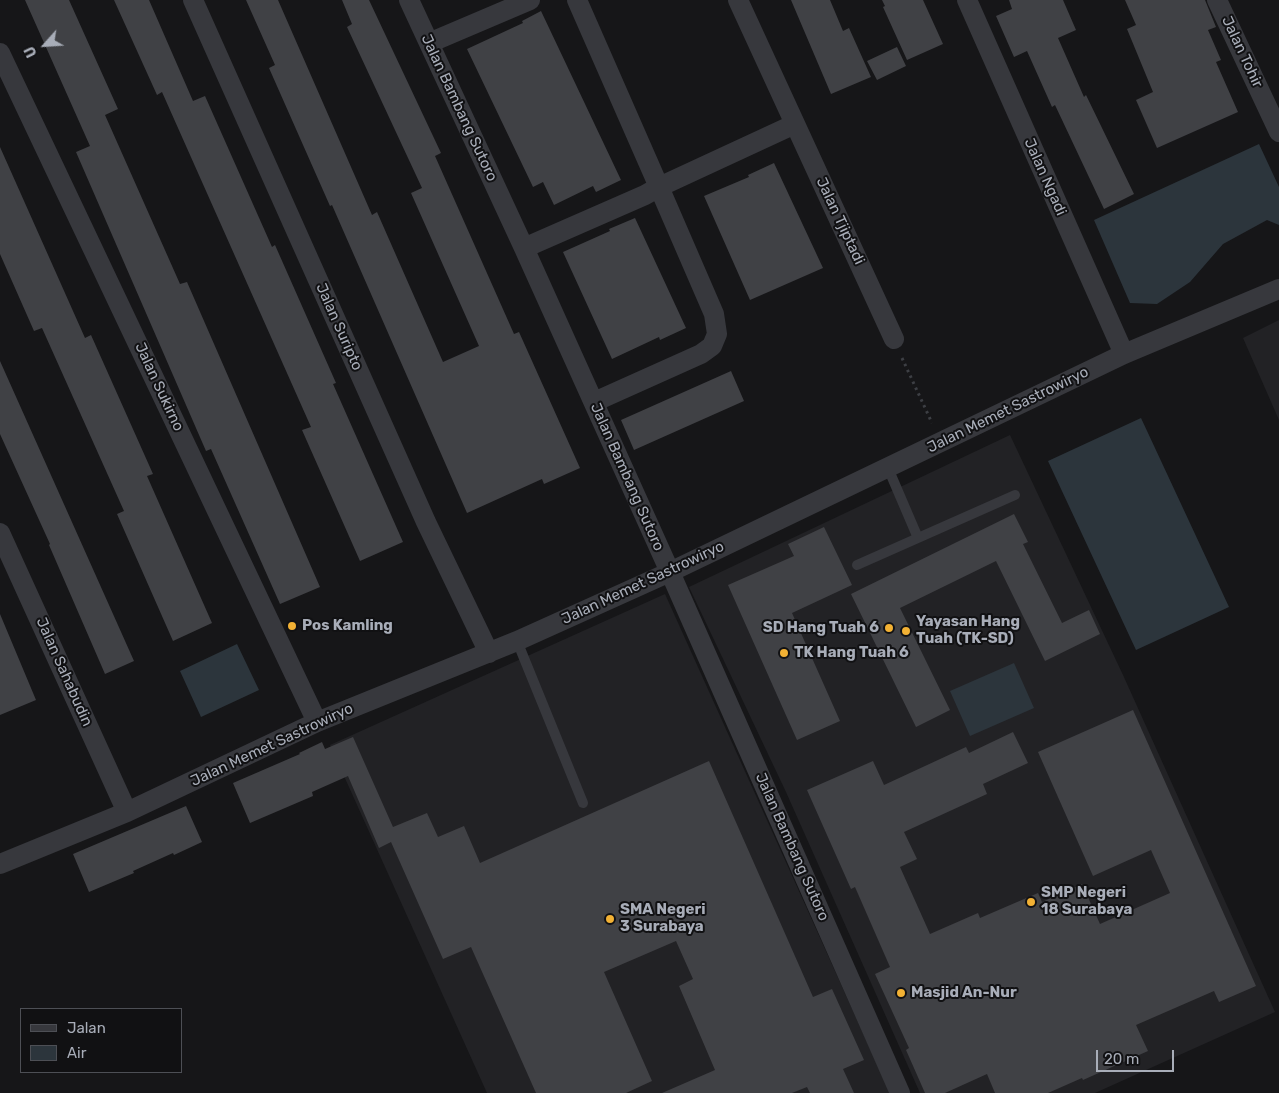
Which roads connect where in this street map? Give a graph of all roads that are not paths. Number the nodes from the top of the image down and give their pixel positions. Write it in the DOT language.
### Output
graph roads {
  1 [pos="193,0"];
  2 [pos="409,0"];
  3 [pos="530,0"];
  4 [pos="578,0"];
  5 [pos="738,0"];
  6 [pos="966,0"];
  7 [pos="1217,0"];
  8 [pos="429,44"];
  9 [pos="0,52"];
  10 [pos="795,124"];
  11 [pos="1279,132"];
  12 [pos="659,187"];
  13 [pos="524,248"];
  14 [pos="1279,289"];
  15 [pos="894,339"];
  16 [pos="1124,354"];
  17 [pos="594,402"];
  18 [pos="888,468"];
  19 [pos="1015,495"];
  20 [pos="0,533"];
  21 [pos="918,538"];
  22 [pos="857,564"];
  23 [pos="670,572"];
  24 [pos="517,641"];
  25 [pos="489,653"];
  26 [pos="317,722"];
  27 [pos="583,803"];
  28 [pos="127,812"];
  29 [pos="0,864"];
  30 [pos="900,1093"];
  1 -- 25 [label="street, Jalan Suripto"];
  2 -- 8 [label="street, Jalan Bambang Sutoro"];
  3 -- 8 [label="street"];
  4 -- 12 [label="street"];
  5 -- 10 [label="street, Jalan Tjiptadi"];
  6 -- 16 [label="street, Jalan Ngadi"];
  7 -- 11 [label="street, Jalan Tohir"];
  8 -- 13 [label="street, Jalan Bambang Sutoro"];
  9 -- 26 [label="street, Jalan Sukirno"];
  10 -- 12 [label="street"];
  10 -- 15 [label="street, Jalan Tjiptadi"];
  12 -- 13 [label="street"];
  12 -- 17 [label="street"];
  13 -- 17 [label="street, Jalan Bambang Sutoro"];
  14 -- 16 [label="street, Jalan Memet Sastrowiryo"];
  16 -- 18 [label="street, Jalan Memet Sastrowiryo"];
  17 -- 23 [label="street, Jalan Bambang Sutoro"];
  18 -- 21 [label="lane"];
  18 -- 23 [label="street, Jalan Memet Sastrowiryo"];
  19 -- 21 [label="lane"];
  20 -- 28 [label="street, Jalan Sahabudin"];
  21 -- 22 [label="lane"];
  23 -- 24 [label="street, Jalan Memet Sastrowiryo"];
  23 -- 30 [label="street, Jalan Bambang Sutoro"];
  24 -- 25 [label="street, Jalan Memet Sastrowiryo"];
  24 -- 27 [label="lane"];
  25 -- 26 [label="street, Jalan Memet Sastrowiryo"];
  26 -- 28 [label="street, Jalan Memet Sastrowiryo"];
  28 -- 29 [label="street, Jalan Memet Sastrowiryo"];
}
